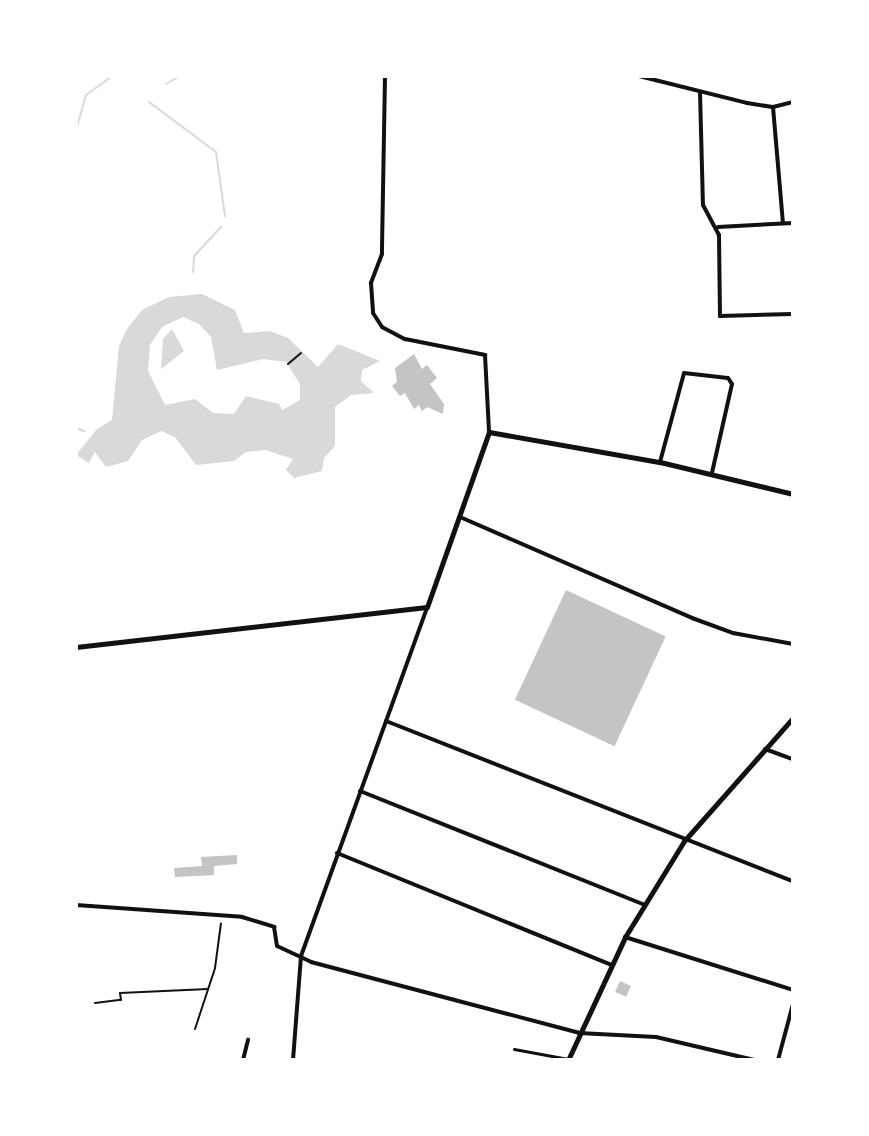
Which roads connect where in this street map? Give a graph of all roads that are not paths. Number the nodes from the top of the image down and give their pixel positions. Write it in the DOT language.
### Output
graph roads {
  1 [pos="385,76"];
  2 [pos="639,76"];
  3 [pos="700,92"];
  4 [pos="793,102"];
  5 [pos="773,107"];
  6 [pos="783,223"];
  7 [pos="793,223"];
  8 [pos="718,227"];
  9 [pos="793,314"];
  10 [pos="489,432"];
  11 [pos="660,462"];
  12 [pos="712,473"];
  13 [pos="793,494"];
  14 [pos="460,517"];
  15 [pos="427,607"];
  16 [pos="793,644"];
  17 [pos="76,647"];
  18 [pos="793,718"];
  19 [pos="386,721"];
  20 [pos="765,749"];
  21 [pos="793,759"];
  22 [pos="360,791"];
  23 [pos="684,841"];
  24 [pos="337,853"];
  25 [pos="793,881"];
  26 [pos="76,905"];
  27 [pos="645,905"];
  28 [pos="625,937"];
  29 [pos="301,956"];
  30 [pos="612,965"];
  31 [pos="793,990"];
  32 [pos="793,1004"];
  33 [pos="579,1033"];
  34 [pos="248,1040"];
  35 [pos="514,1049"];
  36 [pos="568,1059"];
  37 [pos="243,1060"];
  38 [pos="293,1060"];
  39 [pos="754,1060"];
  40 [pos="780,1060"];
  41 [pos="791,1060"];
  1 -- 10 [label="street"];
  2 -- 3 [label="street"];
  3 -- 5 [label="street"];
  3 -- 8 [label="street"];
  4 -- 5 [label="street"];
  5 -- 6 [label="street"];
  6 -- 7 [label="street"];
  6 -- 8 [label="street"];
  8 -- 9 [label="street"];
  10 -- 11 [label="street"];
  10 -- 14 [label="street"];
  11 -- 12 [label="street"];
  11 -- 12 [label="street"];
  12 -- 13 [label="street"];
  14 -- 15 [label="street"];
  14 -- 16 [label="street"];
  15 -- 17 [label="street"];
  15 -- 19 [label="street"];
  18 -- 20 [label="street"];
  19 -- 22 [label="street"];
  19 -- 23 [label="street"];
  20 -- 21 [label="street"];
  20 -- 23 [label="street"];
  22 -- 24 [label="street"];
  22 -- 27 [label="street"];
  23 -- 25 [label="street"];
  23 -- 27 [label="street"];
  24 -- 29 [label="street"];
  24 -- 30 [label="street"];
  26 -- 29 [label="street"];
  27 -- 28 [label="street"];
  28 -- 30 [label="street"];
  28 -- 31 [label="street"];
  29 -- 33 [label="street"];
  29 -- 38 [label="street"];
  30 -- 33 [label="street"];
  32 -- 40 [label="street"];
  33 -- 36 [label="street"];
  33 -- 39 [label="street"];
  34 -- 37 [label="street"];
  35 -- 36 [label="street"];
  40 -- 41 [label="lane"];
}
